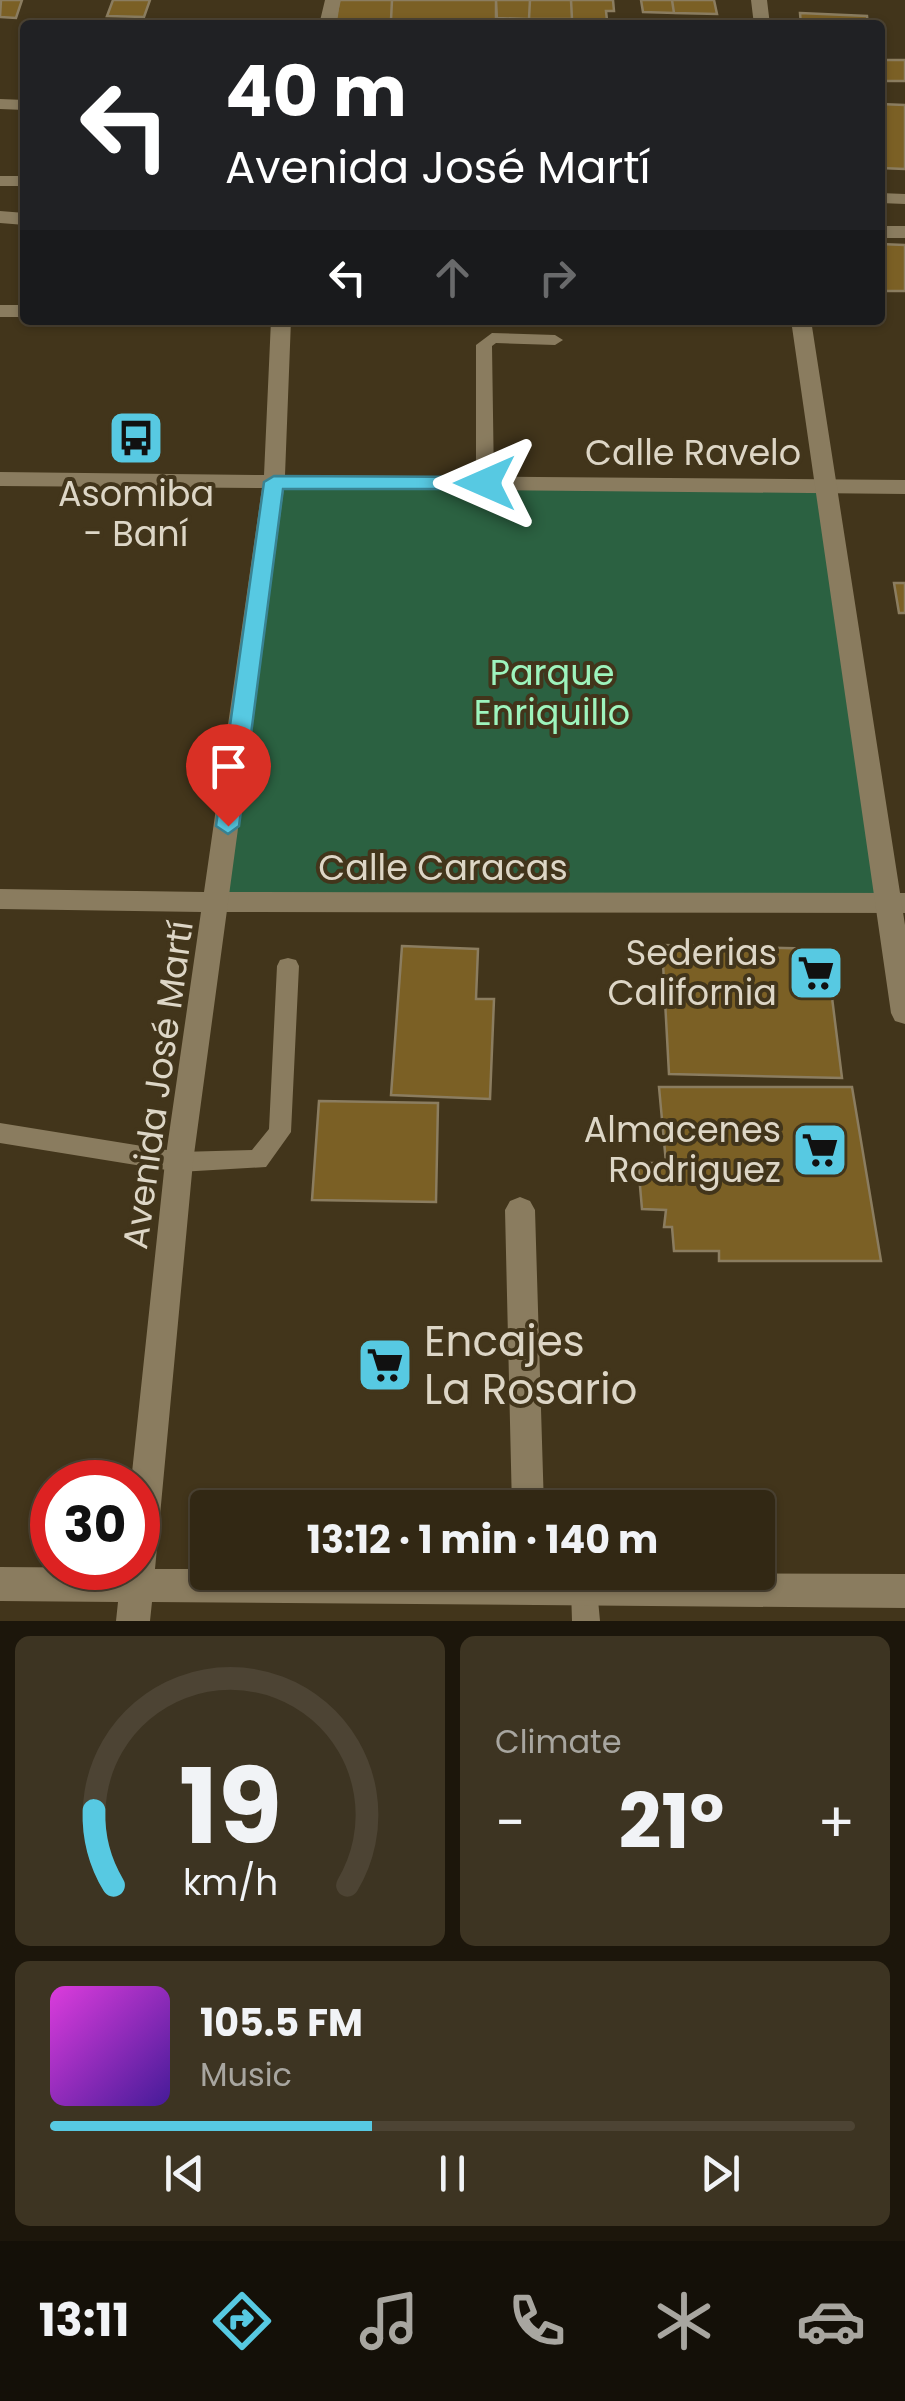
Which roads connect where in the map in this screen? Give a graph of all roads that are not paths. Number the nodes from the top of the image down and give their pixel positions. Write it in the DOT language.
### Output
graph roads {
  1 [pos="281,325"];
  2 [pos="802,325"];
  3 [pos="555,340"];
  4 [pos="0,479"];
  5 [pos="274,482"];
  6 [pos="485,483"];
  7 [pos="824,486"];
  8 [pos="905,488"];
  9 [pos="0,899"];
  10 [pos="218,902"];
  11 [pos="895,903"];
  12 [pos="288,966"];
  13 [pos="905,1013"];
  14 [pos="0,1133"];
  15 [pos="179,1162"];
  16 [pos="520,1210"];
  17 [pos="150,1460"];
  18 [pos="528,1490"];
  19 [pos="0,1584"];
  20 [pos="30,1584"];
  21 [pos="190,1585"];
  22 [pos="160,1586"];
  23 [pos="137,1590"];
  24 [pos="552,1590"];
  25 [pos="905,1591"];
  26 [pos="585,1605"];
  27 [pos="133,1621"];
  1 -- 5 [label="street, Avenida José Martí"];
  2 -- 7 [label="street"];
  3 -- 6 [label="lane"];
  4 -- 5 [label="street, Calle Ravelo"];
  5 -- 6 [label="street, Calle Ravelo"];
  5 -- 10 [label="street, Avenida José Martí"];
  6 -- 7 [label="street, Calle Ravelo"];
  7 -- 8 [label="street, Calle Ravelo"];
  7 -- 11 [label="street"];
  9 -- 10 [label="street, Calle Caracas"];
  10 -- 11 [label="street, Calle Caracas"];
  10 -- 15 [label="street, Avenida José Martí"];
  11 -- 13 [label="street"];
  12 -- 15 [label="lane"];
  14 -- 15 [label="lane"];
  15 -- 17 [label="street, Avenida José Martí"];
  16 -- 18 [label="street"];
  19 -- 20 [label="street"];
  21 -- 22 [label="street"];
  23 -- 27 [label="street, Avenida José Martí"];
  24 -- 26 [label="street"];
  25 -- 26 [label="street"];
}
